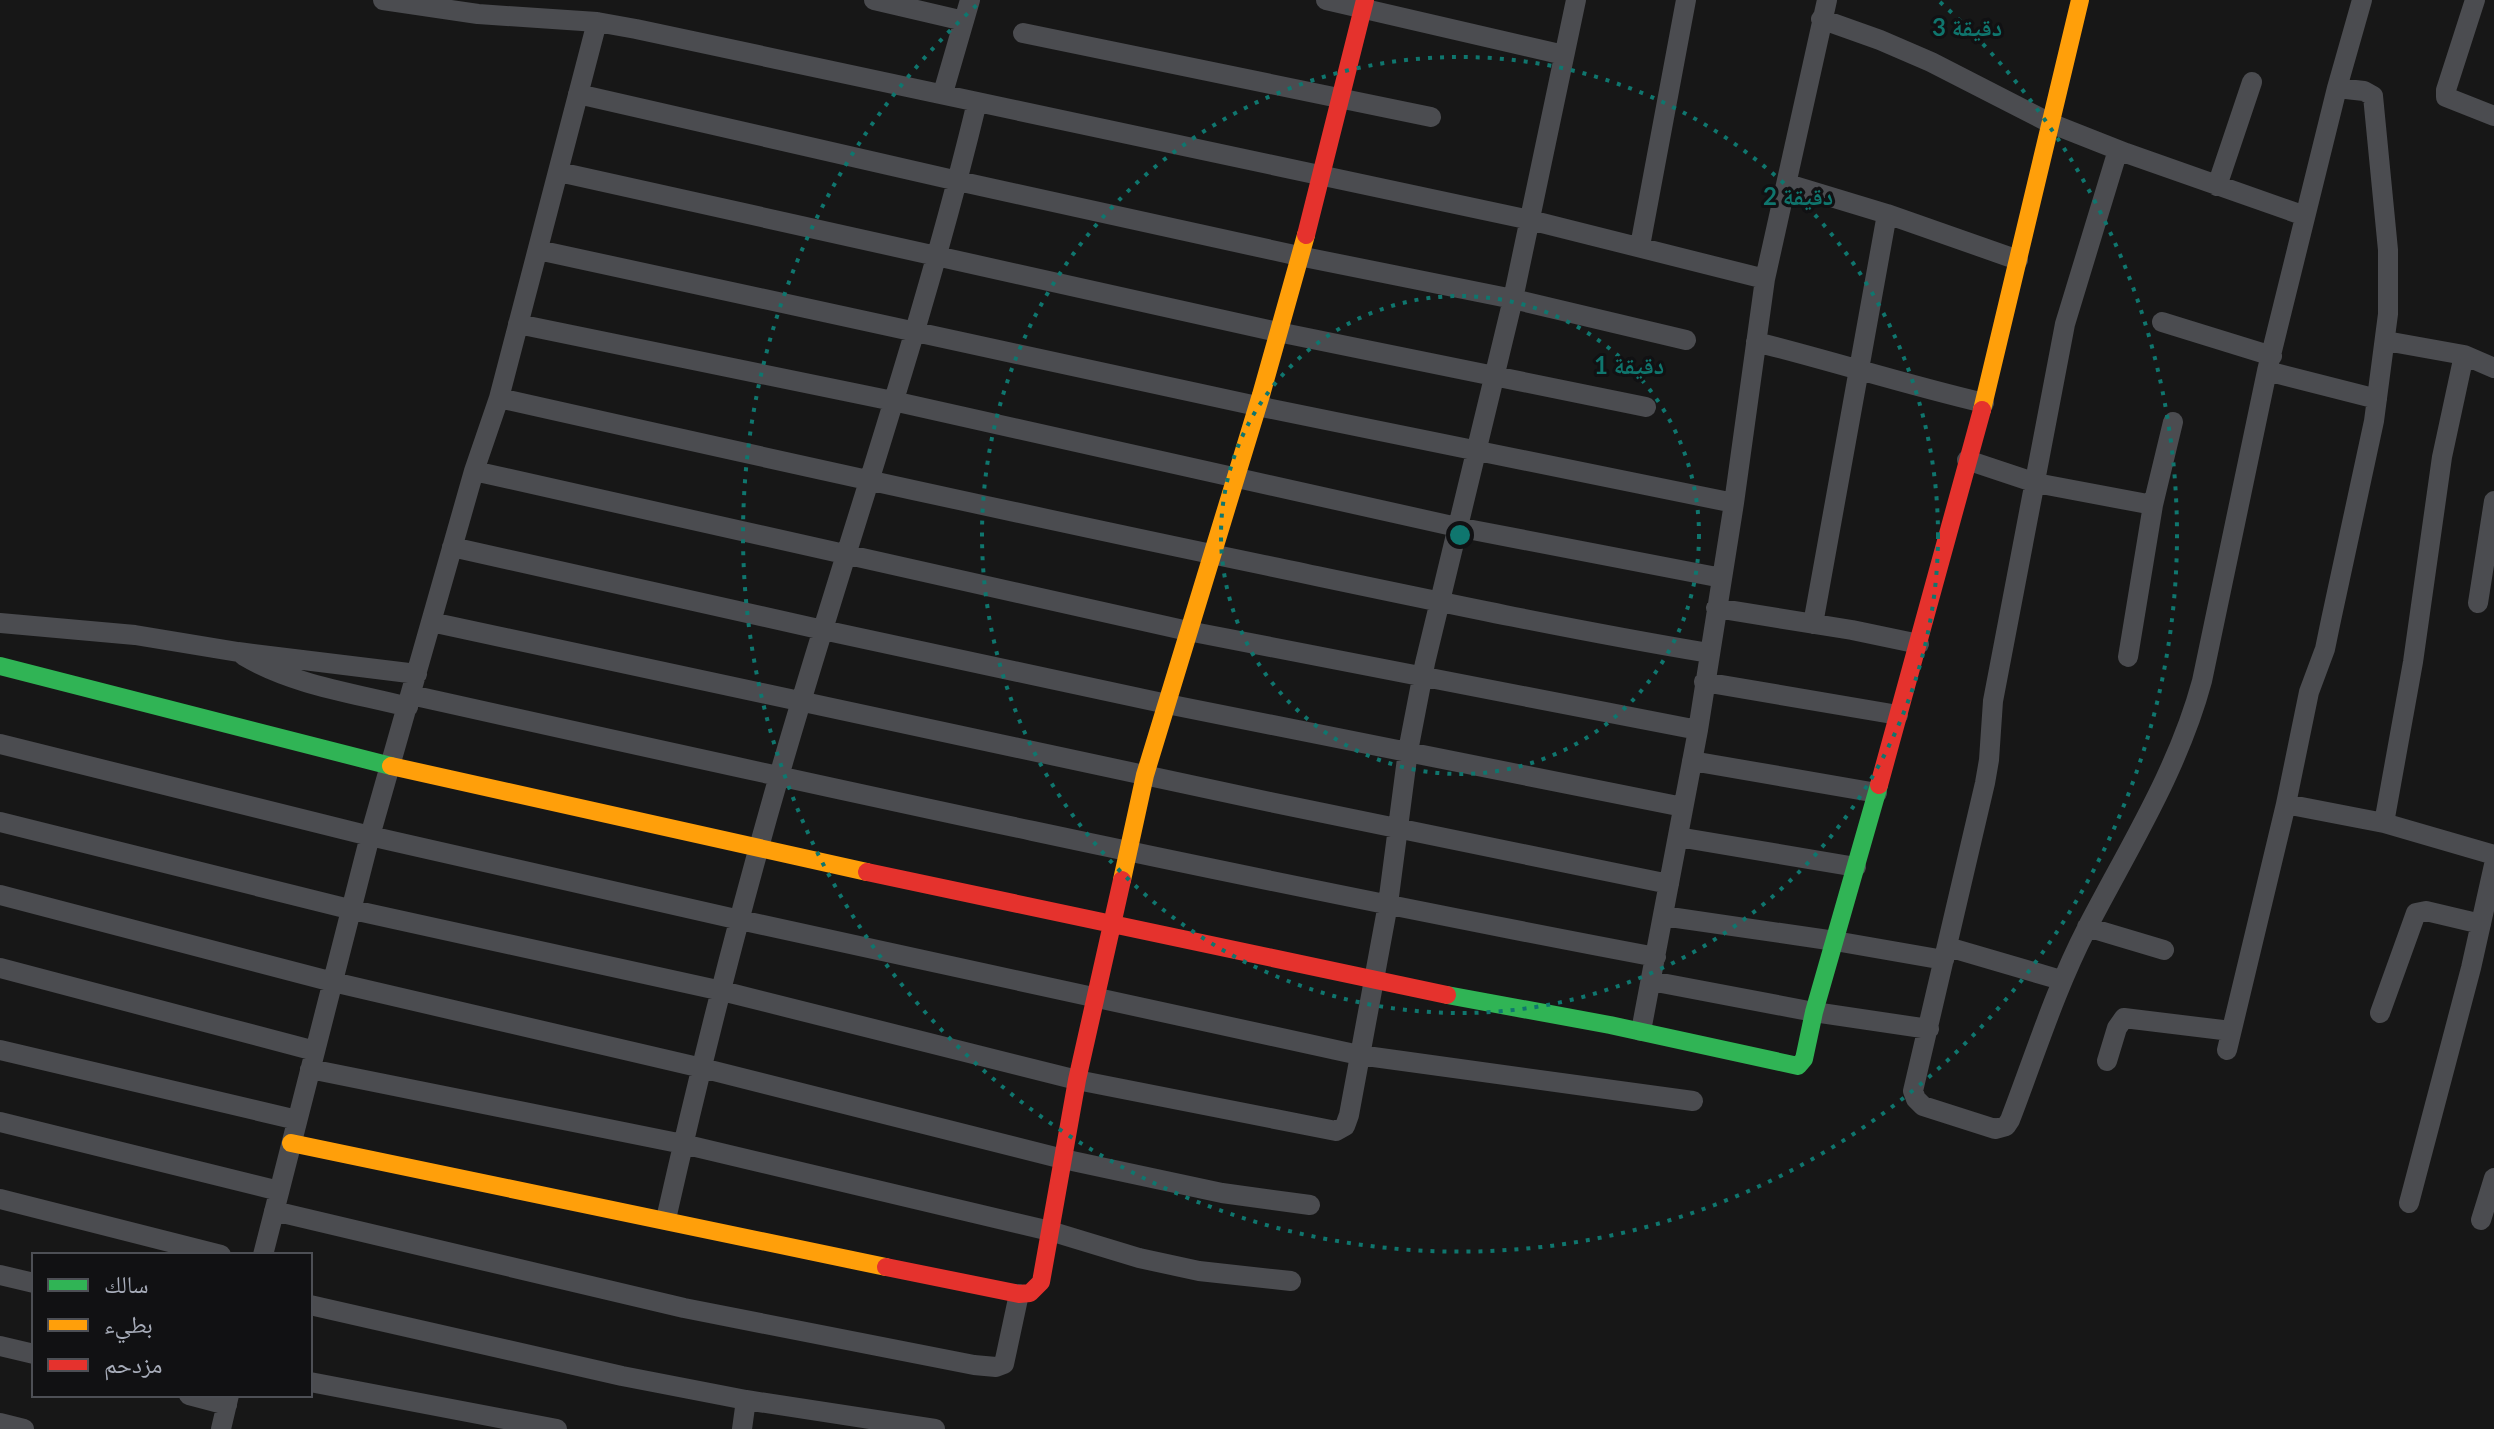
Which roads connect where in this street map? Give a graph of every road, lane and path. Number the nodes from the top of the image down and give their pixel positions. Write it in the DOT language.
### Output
graph roads {
  1 [pos="383,0"];
  2 [pos="874,0"];
  3 [pos="970,0"];
  4 [pos="1326,0"];
  5 [pos="1576,0"];
  6 [pos="1686,0"];
  7 [pos="2080,0"];
  8 [pos="2362,0"];
  9 [pos="2475,0"];
  10 [pos="1364,4"];
  11 [pos="1824,10"];
  12 [pos="964,21"];
  13 [pos="597,22"];
  14 [pos="1023,33"];
  15 [pos="1564,55"];
  16 [pos="2252,82"];
  17 [pos="2337,88"];
  18 [pos="943,93"];
  19 [pos="578,94"];
  20 [pos="1341,100"];
  21 [pos="977,102"];
  22 [pos="2494,116"];
  23 [pos="1431,117"];
  24 [pos="2050,123"];
  25 [pos="2118,150"];
  26 [pos="559,172"];
  27 [pos="1322,175"];
  28 [pos="958,181"];
  29 [pos="1788,184"];
  30 [pos="2217,186"];
  31 [pos="1887,214"];
  32 [pos="2305,216"];
  33 [pos="1530,220"];
  34 [pos="1640,246"];
  35 [pos="538,250"];
  36 [pos="1299,256"];
  37 [pos="936,257"];
  38 [pos="2018,260"];
  39 [pos="1765,279"];
  40 [pos="1513,299"];
  41 [pos="2162,322"];
  42 [pos="518,324"];
  43 [pos="914,330"];
  44 [pos="1278,332"];
  45 [pos="1686,340"];
  46 [pos="2386,341"];
  47 [pos="1756,342"];
  48 [pos="2464,355"];
  49 [pos="2269,364"];
  50 [pos="1858,368"];
  51 [pos="2494,368"];
  52 [pos="1495,376"];
  53 [pos="499,398"];
  54 [pos="2377,399"];
  55 [pos="893,401"];
  56 [pos="1984,403"];
  57 [pos="1257,406"];
  58 [pos="1646,407"];
  59 [pos="2173,422"];
  60 [pos="1478,451"];
  61 [pos="1967,460"];
  62 [pos="474,471"];
  63 [pos="1234,478"];
  64 [pos="869,481"];
  65 [pos="2036,483"];
  66 [pos="2494,501"];
  67 [pos="1734,503"];
  68 [pos="2153,505"];
  69 [pos="1457,527"];
  70 [pos="452,547"];
  71 [pos="847,553"];
  72 [pos="1211,554"];
  73 [pos="1722,578"];
  74 [pos="1439,601"];
  75 [pos="2478,603"];
  76 [pos="1716,608"];
  77 [pos="431,622"];
  78 [pos="0,623"];
  79 [pos="1813,624"];
  80 [pos="823,630"];
  81 [pos="1188,631"];
  82 [pos="1919,644"];
  83 [pos="238,652"];
  84 [pos="1709,653"];
  85 [pos="2128,657"];
  86 [pos="0,666"];
  87 [pos="417,674"];
  88 [pos="1423,675"];
  89 [pos="1704,682"];
  90 [pos="409,701"];
  91 [pos="801,702"];
  92 [pos="1167,704"];
  93 [pos="1898,715"];
  94 [pos="1698,730"];
  95 [pos="0,744"];
  96 [pos="1408,751"];
  97 [pos="1692,761"];
  98 [pos="390,766"];
  99 [pos="1145,775"];
  100 [pos="778,777"];
  101 [pos="1877,793"];
  102 [pos="2286,804"];
  103 [pos="1683,807"];
  104 [pos="0,822"];
  105 [pos="2384,823"];
  106 [pos="1398,829"];
  107 [pos="370,836"];
  108 [pos="1678,837"];
  109 [pos="760,849"];
  110 [pos="1129,849"];
  111 [pos="2494,855"];
  112 [pos="2494,865"];
  113 [pos="1856,867"];
  114 [pos="1669,884"];
  115 [pos="0,895"];
  116 [pos="1388,904"];
  117 [pos="353,910"];
  118 [pos="1663,916"];
  119 [pos="740,920"];
  120 [pos="2481,924"];
  121 [pos="1113,926"];
  122 [pos="2087,927"];
  123 [pos="1835,941"];
  124 [pos="2164,950"];
  125 [pos="1946,954"];
  126 [pos="1656,957"];
  127 [pos="0,968"];
  128 [pos="2061,980"];
  129 [pos="1374,981"];
  130 [pos="1651,981"];
  131 [pos="333,982"];
  132 [pos="722,991"];
  133 [pos="1096,997"];
  134 [pos="1814,1012"];
  135 [pos="2380,1013"];
  136 [pos="1929,1029"];
  137 [pos="1641,1031"];
  138 [pos="0,1050"];
  139 [pos="1359,1055"];
  140 [pos="312,1060"];
  141 [pos="2107,1061"];
  142 [pos="702,1068"];
  143 [pos="1077,1080"];
  144 [pos="1693,1101"];
  145 [pos="297,1120"];
  146 [pos="0,1122"];
  147 [pos="291,1143"];
  148 [pos="683,1144"];
  149 [pos="1063,1159"];
  150 [pos="2494,1178"];
  151 [pos="0,1199"];
  152 [pos="276,1201"];
  153 [pos="2409,1203"];
  154 [pos="1310,1205"];
  155 [pos="666,1219"];
  156 [pos="2481,1220"];
  157 [pos="1050,1231"];
  158 [pos="213,1253"];
  159 [pos="263,1253"];
  160 [pos="0,1275"];
  161 [pos="1291,1281"];
  162 [pos="32,1283"];
  163 [pos="1019,1294"];
  164 [pos="312,1305"];
  165 [pos="0,1346"];
  166 [pos="32,1354"];
  167 [pos="312,1382"];
  168 [pos="205,1397"];
  169 [pos="228,1400"];
  170 [pos="746,1400"];
  171 [pos="0,1423"];
  172 [pos="24,1429"];
  173 [pos="221,1429"];
  174 [pos="557,1429"];
  175 [pos="742,1429"];
  176 [pos="935,1429"];
  1 -- 13 [label="street"];
  2 -- 12 [label="street"];
  3 -- 12 [label="street"];
  4 -- 10 [label="street"];
  5 -- 15 [label="street"];
  6 -- 34 [label="street"];
  7 -- 24 [label="street"];
  8 -- 17 [label="street"];
  9 -- 22 [label="street"];
  10 -- 15 [label="street"];
  10 -- 20 [label="street"];
  11 -- 24 [label="street"];
  11 -- 29 [label="street"];
  12 -- 18 [label="street"];
  13 -- 18 [label="street"];
  13 -- 19 [label="street"];
  14 -- 20 [label="street"];
  15 -- 33 [label="street"];
  16 -- 30 [label="street"];
  17 -- 32 [label="street"];
  17 -- 46 [label="street"];
  18 -- 21 [label="street"];
  19 -- 26 [label="street"];
  19 -- 28 [label="street"];
  20 -- 23 [label="street"];
  20 -- 27 [label="street"];
  21 -- 27 [label="street"];
  21 -- 28 [label="street"];
  24 -- 25 [label="street"];
  24 -- 38 [label="street"];
  25 -- 30 [label="street"];
  25 -- 65 [label="street"];
  26 -- 35 [label="street"];
  26 -- 37 [label="street"];
  27 -- 33 [label="street"];
  27 -- 36 [label="street"];
  28 -- 36 [label="street"];
  28 -- 37 [label="street"];
  29 -- 31 [label="street"];
  29 -- 39 [label="street"];
  30 -- 32 [label="street"];
  31 -- 38 [label="street"];
  31 -- 50 [label="street"];
  32 -- 49 [label="street"];
  33 -- 34 [label="street"];
  33 -- 40 [label="street"];
  34 -- 39 [label="street"];
  35 -- 42 [label="street"];
  35 -- 43 [label="street"];
  36 -- 40 [label="street"];
  36 -- 44 [label="street"];
  37 -- 43 [label="street"];
  37 -- 44 [label="street"];
  38 -- 56 [label="street"];
  39 -- 47 [label="street"];
  40 -- 45 [label="street"];
  40 -- 52 [label="street"];
  41 -- 49 [label="street"];
  42 -- 53 [label="street"];
  42 -- 55 [label="street"];
  43 -- 55 [label="street"];
  43 -- 57 [label="street"];
  44 -- 52 [label="street"];
  44 -- 57 [label="street"];
  46 -- 48 [label="street"];
  46 -- 54 [label="street"];
  47 -- 50 [label="street"];
  47 -- 67 [label="street"];
  48 -- 51 [label="street"];
  48 -- 105 [label="street"];
  49 -- 54 [label="street"];
  49 -- 122 [label="street"];
  50 -- 56 [label="street"];
  50 -- 79 [label="street"];
  52 -- 58 [label="street"];
  52 -- 60 [label="street"];
  53 -- 62 [label="street"];
  53 -- 64 [label="street"];
  54 -- 102 [label="street"];
  55 -- 63 [label="street"];
  55 -- 64 [label="street"];
  56 -- 61 [label="street"];
  57 -- 60 [label="street"];
  57 -- 63 [label="street"];
  59 -- 68 [label="street"];
  60 -- 67 [label="street"];
  60 -- 69 [label="street"];
  61 -- 65 [label="street"];
  61 -- 82 [label="street"];
  62 -- 70 [label="street"];
  62 -- 71 [label="street"];
  63 -- 69 [label="street"];
  63 -- 72 [label="street"];
  64 -- 71 [label="street"];
  64 -- 72 [label="street"];
  65 -- 68 [label="street"];
  65 -- 125 [label="street"];
  66 -- 75 [label="street"];
  67 -- 73 [label="street"];
  68 -- 85 [label="street"];
  69 -- 73 [label="street"];
  69 -- 74 [label="street"];
  70 -- 77 [label="street"];
  70 -- 80 [label="street"];
  71 -- 80 [label="street"];
  71 -- 81 [label="street"];
  72 -- 74 [label="street"];
  72 -- 81 [label="street"];
  73 -- 76 [label="street"];
  74 -- 84 [label="street"];
  74 -- 88 [label="street"];
  76 -- 79 [label="street"];
  76 -- 84 [label="street"];
  77 -- 87 [label="street"];
  77 -- 91 [label="street"];
  78 -- 83 [label="street"];
  79 -- 82 [label="street"];
  80 -- 91 [label="street"];
  80 -- 92 [label="street"];
  81 -- 88 [label="street"];
  81 -- 92 [label="street"];
  82 -- 93 [label="street"];
  83 -- 87 [label="street"];
  83 -- 90 [label="street"];
  84 -- 89 [label="street"];
  86 -- 98 [label="street"];
  87 -- 90 [label="street"];
  88 -- 94 [label="street"];
  88 -- 96 [label="street"];
  89 -- 93 [label="street"];
  89 -- 94 [label="street"];
  90 -- 98 [label="street"];
  90 -- 100 [label="street"];
  91 -- 99 [label="street"];
  91 -- 100 [label="street"];
  92 -- 96 [label="street"];
  92 -- 99 [label="street"];
  93 -- 101 [label="street"];
  94 -- 97 [label="street"];
  95 -- 107 [label="street"];
  96 -- 103 [label="street"];
  96 -- 106 [label="street"];
  97 -- 101 [label="street"];
  97 -- 103 [label="street"];
  98 -- 107 [label="street"];
  98 -- 109 [label="street"];
  99 -- 106 [label="street"];
  99 -- 110 [label="street"];
  100 -- 109 [label="street"];
  100 -- 110 [label="street"];
  101 -- 113 [label="street"];
  102 -- 105 [label="street"];
  102 -- 141 [label="street"];
  103 -- 108 [label="street"];
  104 -- 117 [label="street"];
  105 -- 111 [label="street"];
  106 -- 114 [label="street"];
  106 -- 116 [label="street"];
  107 -- 117 [label="street"];
  107 -- 119 [label="street"];
  108 -- 113 [label="street"];
  108 -- 114 [label="street"];
  109 -- 119 [label="street"];
  109 -- 121 [label="street"];
  110 -- 116 [label="street"];
  110 -- 121 [label="street"];
  112 -- 120 [label="street"];
  113 -- 123 [label="street"];
  114 -- 118 [label="street"];
  115 -- 131 [label="street"];
  116 -- 126 [label="street"];
  116 -- 129 [label="street"];
  117 -- 131 [label="street"];
  117 -- 132 [label="street"];
  118 -- 123 [label="street"];
  118 -- 126 [label="street"];
  119 -- 132 [label="street"];
  119 -- 133 [label="street"];
  120 -- 135 [label="street"];
  120 -- 153 [label="street"];
  121 -- 129 [label="street"];
  121 -- 133 [label="street"];
  122 -- 124 [label="street"];
  122 -- 128 [label="street"];
  123 -- 125 [label="street"];
  123 -- 134 [label="street"];
  125 -- 128 [label="street"];
  125 -- 136 [label="street"];
  126 -- 130 [label="street"];
  127 -- 140 [label="street"];
  128 -- 136 [label="street"];
  129 -- 137 [label="street"];
  129 -- 139 [label="street"];
  130 -- 134 [label="street"];
  130 -- 137 [label="street"];
  131 -- 140 [label="street"];
  131 -- 142 [label="street"];
  132 -- 142 [label="street"];
  132 -- 143 [label="street"];
  133 -- 139 [label="street"];
  133 -- 143 [label="street"];
  134 -- 136 [label="street"];
  134 -- 137 [label="street"];
  138 -- 145 [label="street"];
  139 -- 143 [label="street"];
  139 -- 144 [label="street"];
  140 -- 145 [label="street"];
  140 -- 148 [label="street"];
  142 -- 148 [label="street"];
  142 -- 149 [label="street"];
  143 -- 149 [label="street"];
  145 -- 147 [label="street"];
  146 -- 152 [label="street"];
  147 -- 152 [label="street"];
  147 -- 155 [label="street"];
  148 -- 155 [label="street"];
  148 -- 157 [label="street"];
  149 -- 154 [label="street"];
  149 -- 157 [label="street"];
  150 -- 156 [label="street"];
  151 -- 158 [label="street"];
  152 -- 159 [label="street"];
  152 -- 163 [label="street"];
  155 -- 163 [label="street"];
  157 -- 161 [label="street"];
  157 -- 163 [label="street"];
  160 -- 162 [label="street"];
  164 -- 170 [label="street"];
  165 -- 166 [label="street"];
  167 -- 174 [label="street"];
  168 -- 169 [label="street"];
  169 -- 173 [label="street"];
  170 -- 175 [label="street"];
  170 -- 176 [label="street"];
  171 -- 172 [label="street"];
}
